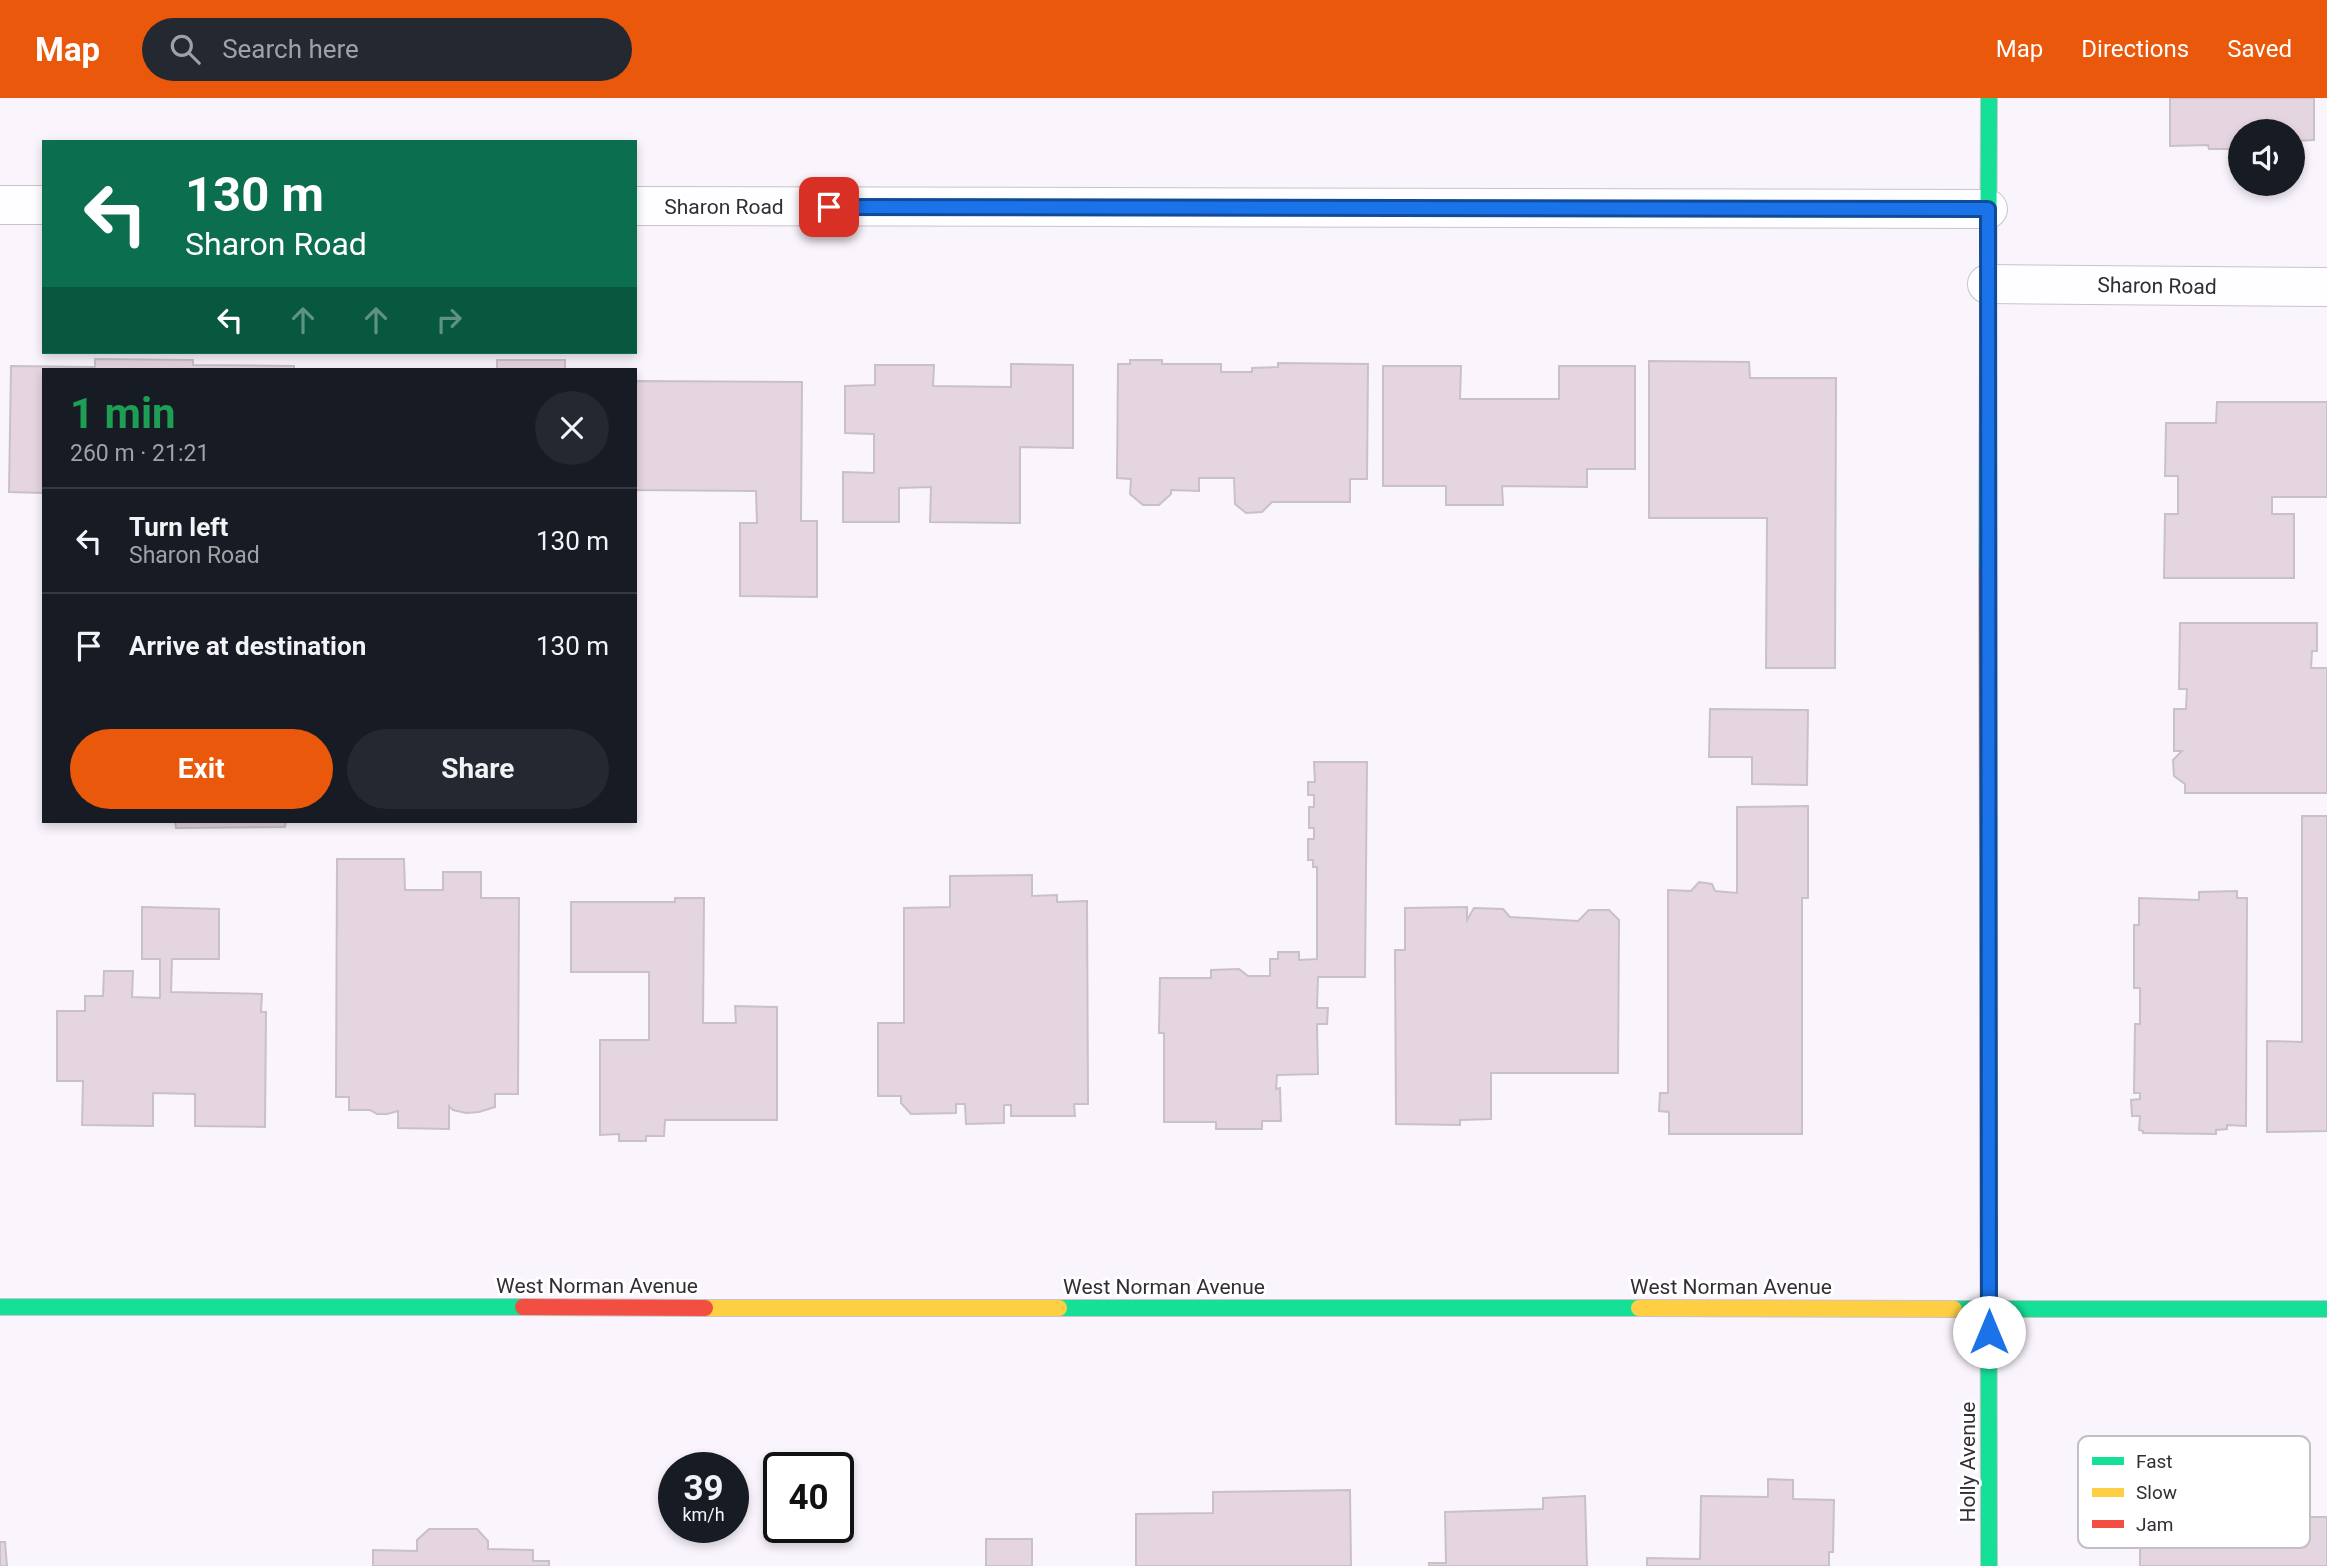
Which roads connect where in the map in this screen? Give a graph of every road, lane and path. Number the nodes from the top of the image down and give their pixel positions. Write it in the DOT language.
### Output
graph roads {
  1 [pos="1989,98"];
  2 [pos="0,205"];
  3 [pos="42,205"];
  4 [pos="637,206"];
  5 [pos="1988,209"];
  6 [pos="1987,284"];
  7 [pos="2327,287"];
  8 [pos="0,1307"];
  9 [pos="1989,1309"];
  10 [pos="2327,1309"];
  11 [pos="1989,1566"];
  1 -- 5 [label="street, Holly Avenue"];
  2 -- 3 [label="street"];
  4 -- 5 [label="street, Sharon Road"];
  5 -- 6 [label="street, Holly Avenue"];
  6 -- 7 [label="street, Sharon Road"];
  6 -- 9 [label="street, Holly Avenue"];
  8 -- 9 [label="street, West Norman Avenue"];
  9 -- 10 [label="street, West Norman Avenue"];
  9 -- 11 [label="street, Holly Avenue"];
}
